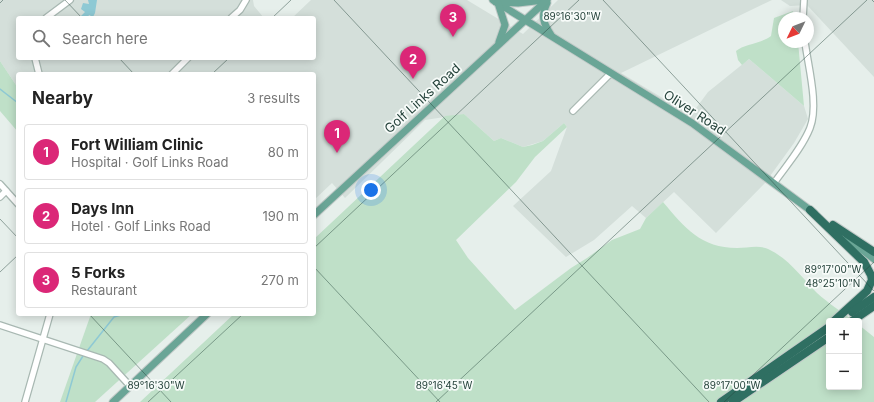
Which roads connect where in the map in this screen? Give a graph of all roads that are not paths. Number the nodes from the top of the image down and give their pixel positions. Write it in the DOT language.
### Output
graph roads {
  1 [pos="70,0"];
  2 [pos="246,0"];
  3 [pos="544,0"];
  4 [pos="547,0"];
  5 [pos="804,0"];
  6 [pos="496,2"];
  7 [pos="803,12"];
  8 [pos="49,16"];
  9 [pos="233,16"];
  10 [pos="525,20"];
  11 [pos="552,37"];
  12 [pos="498,46"];
  13 [pos="806,48"];
  14 [pos="36,60"];
  15 [pos="186,60"];
  16 [pos="38,72"];
  17 [pos="174,72"];
  18 [pos="611,73"];
  19 [pos="574,111"];
  20 [pos="774,183"];
  21 [pos="0,184"];
  22 [pos="6,191"];
  23 [pos="0,197"];
  24 [pos="16,202"];
  25 [pos="810,210"];
  26 [pos="316,213"];
  27 [pos="874,252"];
  28 [pos="874,259"];
  29 [pos="874,297"];
  30 [pos="874,306"];
  31 [pos="874,311"];
  32 [pos="49,316"];
  33 [pos="205,316"];
  34 [pos="837,318"];
  35 [pos="842,318"];
  36 [pos="856,318"];
  37 [pos="861,318"];
  38 [pos="0,325"];
  39 [pos="826,328"];
  40 [pos="42,339"];
  41 [pos="826,339"];
  42 [pos="130,386"];
  43 [pos="25,402"];
  44 [pos="113,402"];
  45 [pos="721,402"];
  46 [pos="733,402"];
  1 -- 8 [label="street"];
  2 -- 9 [label="street"];
  3 -- 6 [label="main road"];
  4 -- 10 [label="main road, Golf Links Road"];
  4 -- 11 [label="main road"];
  5 -- 7 [label="street"];
  6 -- 10 [label="main road, Oliver Road"];
  6 -- 12 [label="main road"];
  10 -- 11 [label="main road, Oliver Road"];
  10 -- 12 [label="main road, Golf Links Road"];
  11 -- 18 [label="main road, Oliver Road"];
  12 -- 26 [label="main road, Golf Links Road"];
  13 -- 20 [label="street"];
  14 -- 16 [label="street"];
  15 -- 17 [label="street"];
  18 -- 19 [label="street"];
  18 -- 20 [label="main road, Oliver Road"];
  20 -- 25 [label="main road, Oliver Road"];
  21 -- 22 [label="street"];
  22 -- 23 [label="street"];
  22 -- 24 [label="street"];
  25 -- 27 [label="highway"];
  25 -- 28 [label="main road, Oliver Road"];
  25 -- 34 [label="highway"];
  29 -- 35 [label="highway"];
  30 -- 36 [label="highway"];
  31 -- 37 [label="highway"];
  32 -- 40 [label="street"];
  33 -- 42 [label="main road"];
  38 -- 40 [label="street"];
  39 -- 45 [label="highway"];
  40 -- 42 [label="street"];
  40 -- 43 [label="street"];
  41 -- 46 [label="highway"];
  42 -- 44 [label="main road"];
}
